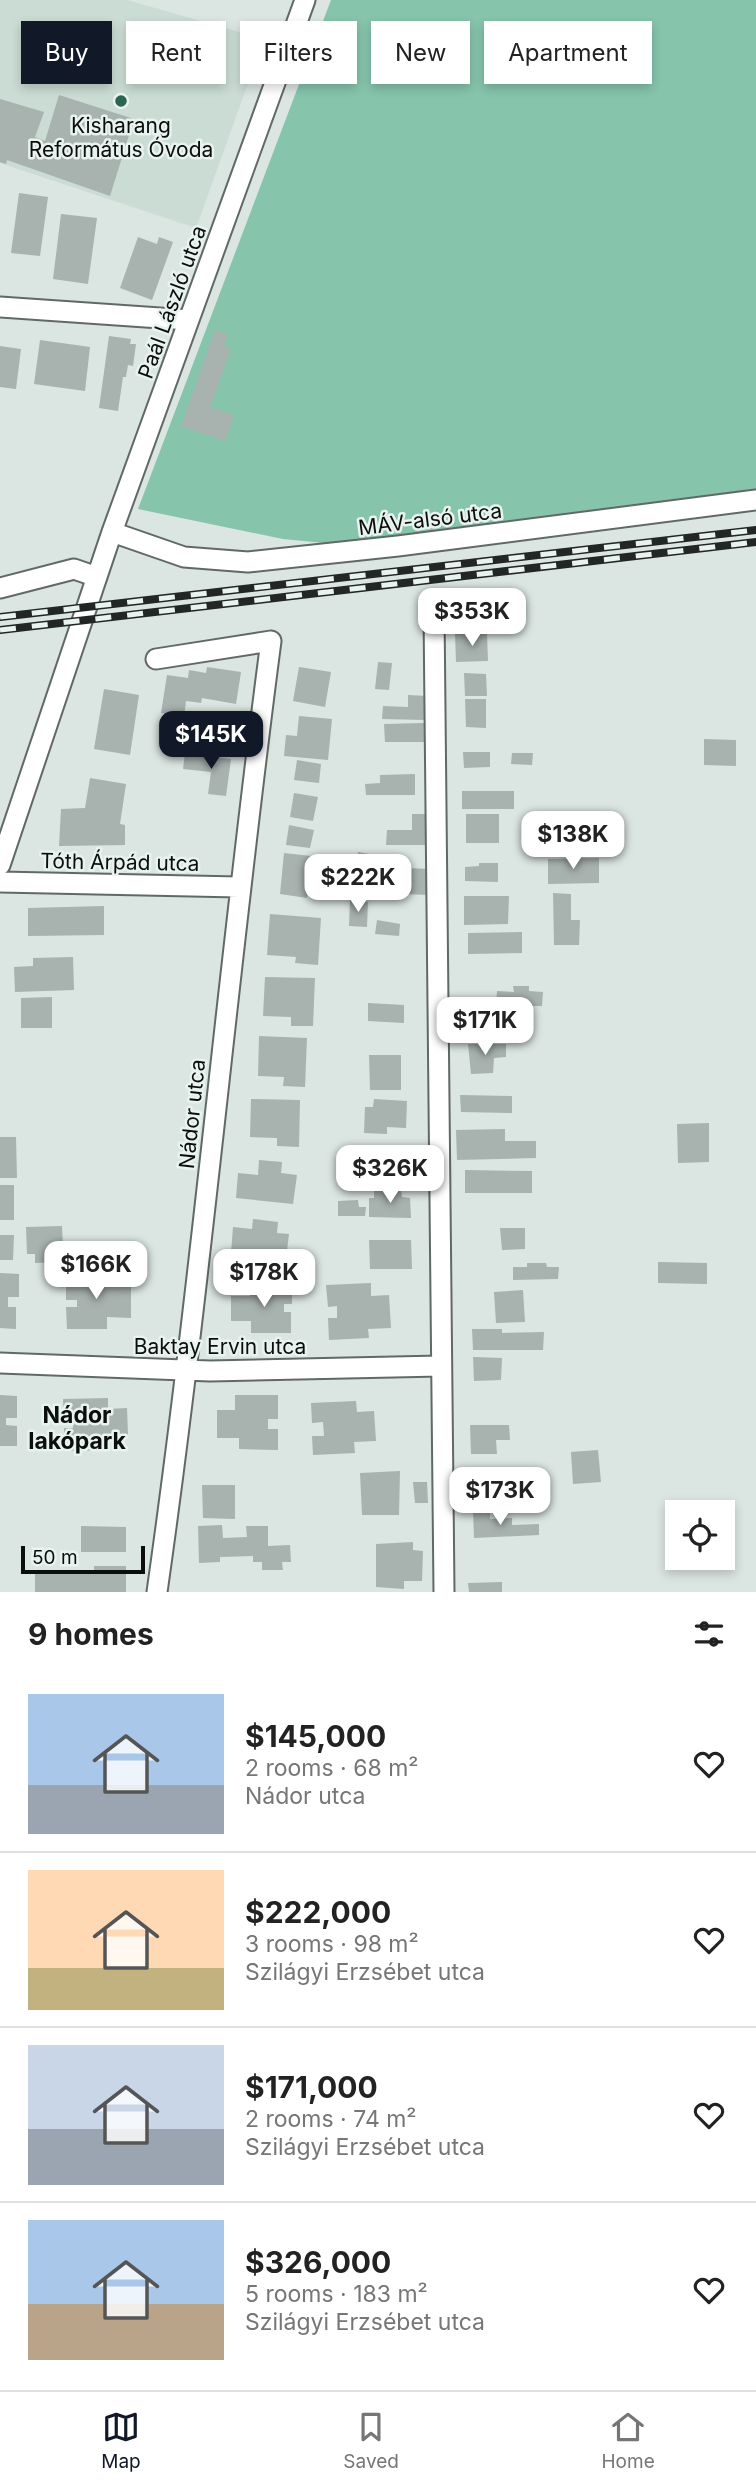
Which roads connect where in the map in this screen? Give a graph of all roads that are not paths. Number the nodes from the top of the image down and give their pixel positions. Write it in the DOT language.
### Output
graph roads {
  1 [pos="305,0"];
  2 [pos="0,307"];
  3 [pos="189,320"];
  4 [pos="756,500"];
  5 [pos="112,532"];
  6 [pos="97,578"];
  7 [pos="0,588"];
  8 [pos="434,612"];
  9 [pos="156,660"];
  10 [pos="0,865"];
  11 [pos="0,882"];
  12 [pos="239,887"];
  13 [pos="0,1363"];
  14 [pos="440,1366"];
  15 [pos="188,1371"];
  16 [pos="157,1592"];
  17 [pos="444,1592"];
  1 -- 3 [label="street, Paál László utca"];
  2 -- 3 [label="street"];
  3 -- 5 [label="street, Paál László utca"];
  4 -- 5 [label="street, MÁV-alsó utca"];
  5 -- 6 [label="street, Paál László utca"];
  6 -- 7 [label="street"];
  6 -- 10 [label="street, Paál László utca"];
  8 -- 14 [label="street"];
  9 -- 12 [label="street, Nádor utca"];
  11 -- 12 [label="street, Tóth Árpád utca"];
  12 -- 15 [label="street, Nádor utca"];
  13 -- 15 [label="street, Baktay Ervin utca"];
  14 -- 15 [label="street, Baktay Ervin utca"];
  14 -- 17 [label="street"];
  15 -- 16 [label="street, Nádor utca"];
}
